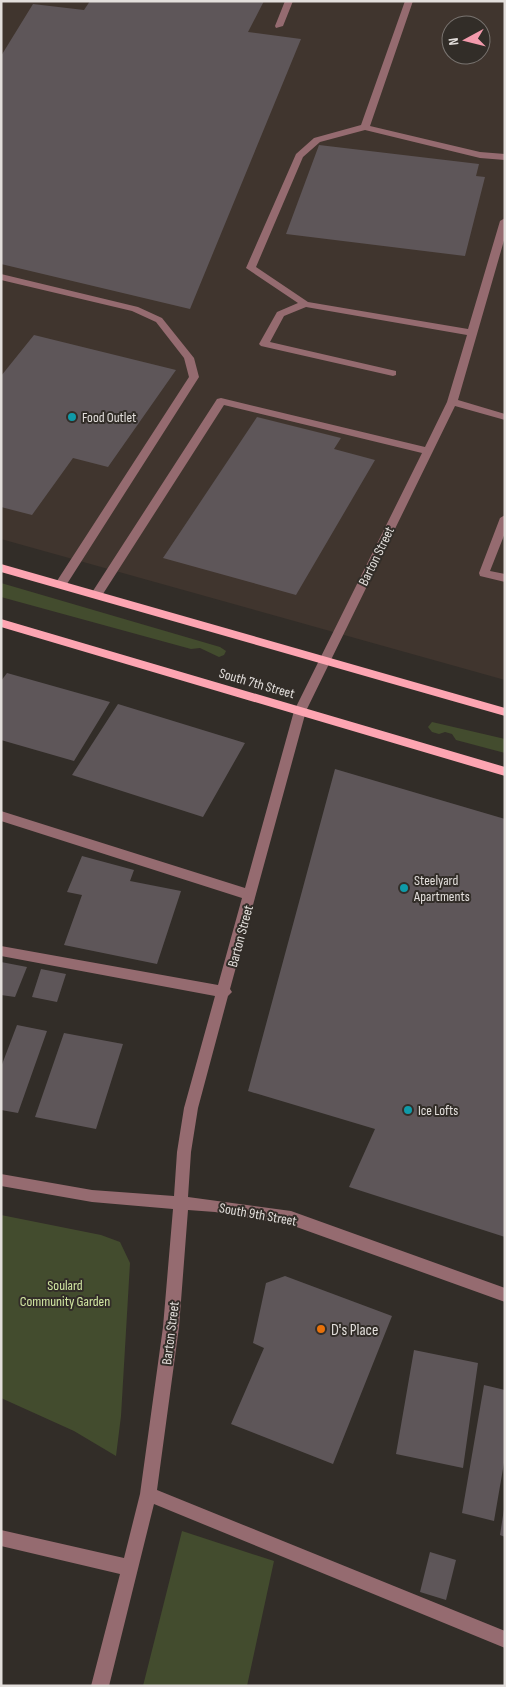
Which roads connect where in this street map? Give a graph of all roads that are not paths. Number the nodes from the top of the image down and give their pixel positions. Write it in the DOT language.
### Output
graph roads {
  1 [pos="289,1"];
  2 [pos="409,1"];
  3 [pos="278,26"];
  4 [pos="365,127"];
  5 [pos="505,157"];
  6 [pos="505,222"];
  7 [pos="1,277"];
  8 [pos="305,304"];
  9 [pos="473,333"];
  10 [pos="393,373"];
  11 [pos="452,402"];
  12 [pos="505,416"];
  13 [pos="428,451"];
  14 [pos="505,518"];
  15 [pos="502,531"];
  16 [pos="1,568"];
  17 [pos="505,578"];
  18 [pos="61,584"];
  19 [pos="97,594"];
  20 [pos="1,623"];
  21 [pos="324,661"];
  22 [pos="300,711"];
  23 [pos="505,712"];
  24 [pos="505,772"];
  25 [pos="1,816"];
  26 [pos="250,895"];
  27 [pos="1,951"];
  28 [pos="224,992"];
  29 [pos="1,1180"];
  30 [pos="182,1205"];
  31 [pos="505,1295"];
  32 [pos="148,1494"];
  33 [pos="1,1538"];
  34 [pos="130,1568"];
  35 [pos="505,1640"];
  36 [pos="100,1686"];
  1 -- 3 [label="street"];
  2 -- 4 [label="street"];
  4 -- 5 [label="street"];
  4 -- 8 [label="street"];
  6 -- 9 [label="street, Barton Street"];
  7 -- 18 [label="street"];
  8 -- 9 [label="street"];
  8 -- 10 [label="street"];
  9 -- 11 [label="street, Barton Street"];
  11 -- 12 [label="street"];
  11 -- 13 [label="street, Barton Street"];
  13 -- 19 [label="street"];
  13 -- 21 [label="street, Barton Street"];
  14 -- 15 [label="street"];
  15 -- 17 [label="street"];
  16 -- 18 [label="main road"];
  18 -- 19 [label="main road"];
  19 -- 21 [label="main road"];
  20 -- 22 [label="main road, South 7th Street"];
  21 -- 22 [label="street, Barton Street"];
  21 -- 23 [label="main road"];
  22 -- 24 [label="main road, South 7th Street"];
  22 -- 26 [label="street, Barton Street"];
  25 -- 26 [label="street"];
  26 -- 28 [label="street, Barton Street"];
  27 -- 28 [label="street"];
  28 -- 30 [label="street, Barton Street"];
  29 -- 30 [label="street, South 9th Street"];
  30 -- 31 [label="street, South 9th Street"];
  30 -- 32 [label="street, Barton Street"];
  32 -- 34 [label="street, Barton Street"];
  32 -- 35 [label="street"];
  33 -- 34 [label="street"];
  34 -- 36 [label="street, Barton Street"];
}
